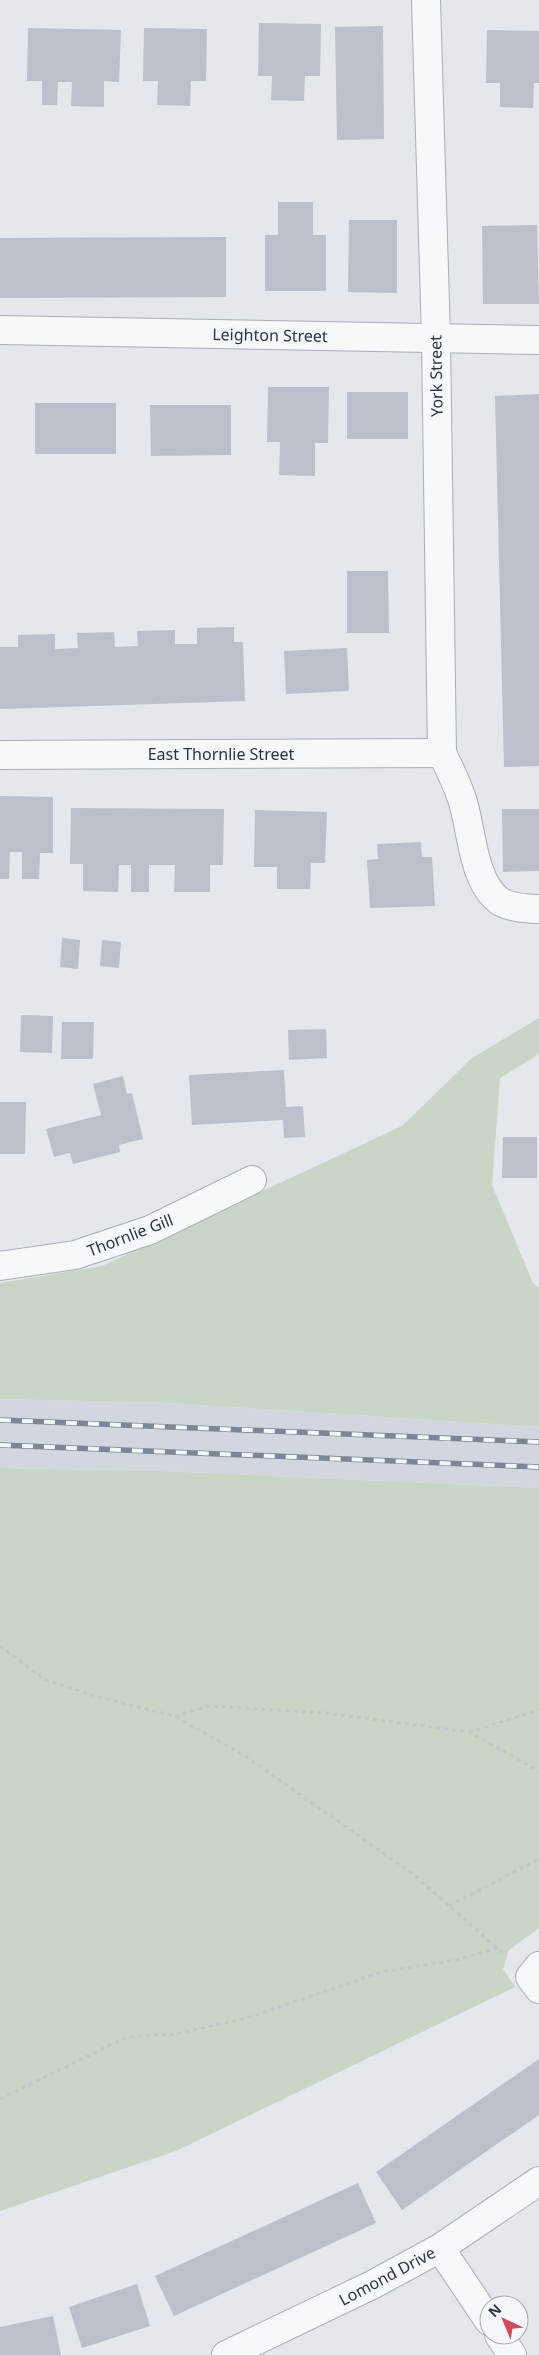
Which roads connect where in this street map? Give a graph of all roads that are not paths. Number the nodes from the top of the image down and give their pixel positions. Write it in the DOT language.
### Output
graph roads {
  1 [pos="426,0"];
  2 [pos="0,330"];
  3 [pos="436,338"];
  4 [pos="539,340"];
  5 [pos="442,753"];
  6 [pos="0,755"];
  7 [pos="539,909"];
  8 [pos="252,1180"];
  9 [pos="0,1266"];
  10 [pos="539,2181"];
  11 [pos="440,2248"];
  12 [pos="479,2306"];
  13 [pos="226,2355"];
  1 -- 3 [label="street, York Street"];
  2 -- 3 [label="street, Leighton Street"];
  3 -- 4 [label="street, Leighton Street"];
  3 -- 5 [label="street, York Street"];
  5 -- 6 [label="street, East Thornlie Street"];
  5 -- 7 [label="street"];
  8 -- 9 [label="street, Thornlie Gill"];
  10 -- 11 [label="street, Lomond Drive"];
  11 -- 12 [label="street"];
  11 -- 13 [label="street, Lomond Drive"];
}
